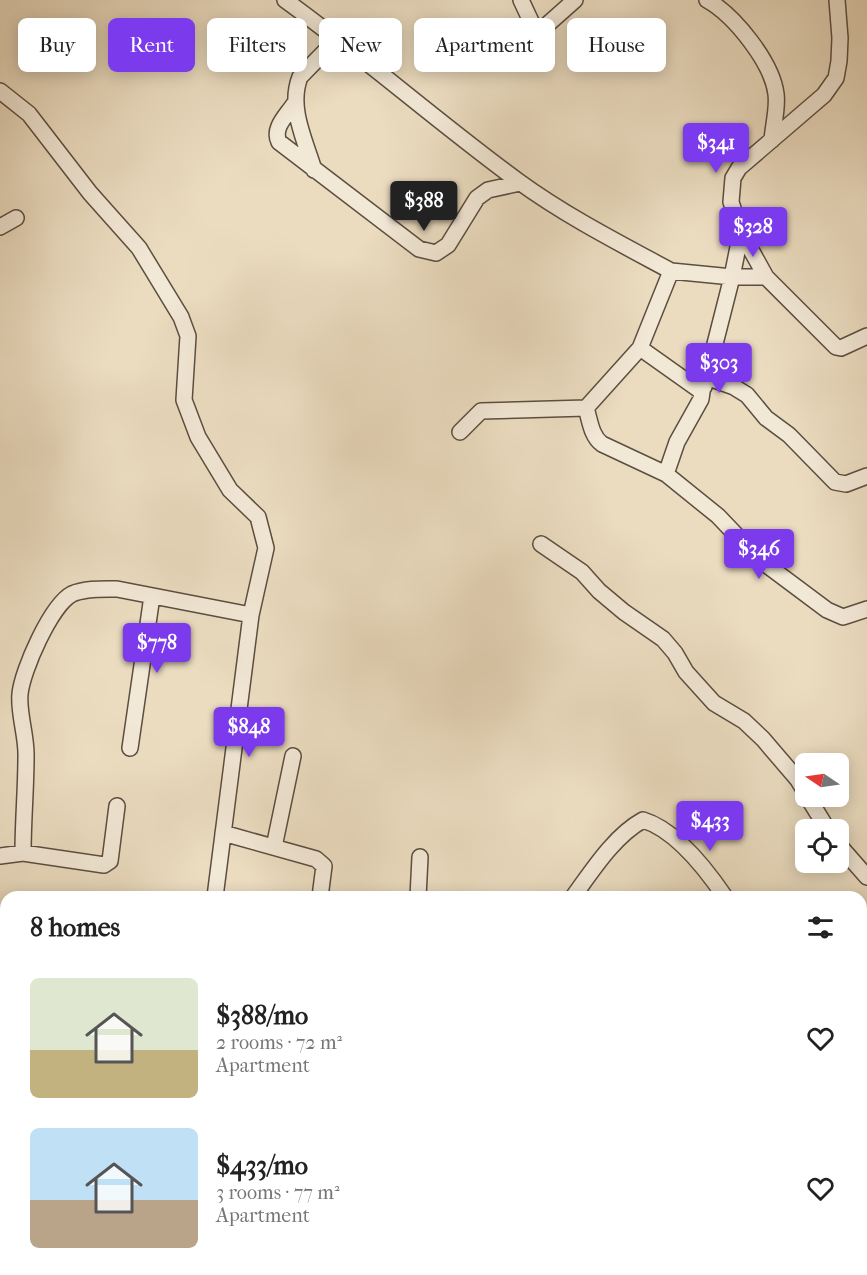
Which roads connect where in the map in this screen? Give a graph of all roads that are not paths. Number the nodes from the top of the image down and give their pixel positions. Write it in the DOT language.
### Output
graph roads {
  1 [pos="285,0"];
  2 [pos="521,0"];
  3 [pos="575,0"];
  4 [pos="707,0"];
  5 [pos="837,0"];
  6 [pos="319,24"];
  7 [pos="319,58"];
  8 [pos="379,72"];
  9 [pos="0,91"];
  10 [pos="294,104"];
  11 [pos="772,140"];
  12 [pos="314,170"];
  13 [pos="520,183"];
  14 [pos="16,218"];
  15 [pos="0,227"];
  16 [pos="741,232"];
  17 [pos="671,271"];
  18 [pos="732,277"];
  19 [pos="766,277"];
  20 [pos="867,336"];
  21 [pos="640,348"];
  22 [pos="706,377"];
  23 [pos="702,393"];
  24 [pos="586,408"];
  25 [pos="460,432"];
  26 [pos="666,474"];
  27 [pos="867,476"];
  28 [pos="541,544"];
  29 [pos="152,596"];
  30 [pos="867,609"];
  31 [pos="251,615"];
  32 [pos="130,748"];
  33 [pos="293,756"];
  34 [pos="795,777"];
  35 [pos="117,806"];
  36 [pos="223,833"];
  37 [pos="274,848"];
  38 [pos="23,854"];
  39 [pos="849,855"];
  40 [pos="0,856"];
  41 [pos="420,857"];
  42 [pos="866,872"];
  43 [pos="216,891"];
  44 [pos="321,891"];
  45 [pos="418,891"];
  46 [pos="578,891"];
  47 [pos="720,891"];
  1 -- 6 [label="street"];
  2 -- 3 [label="street"];
  4 -- 11 [label="street"];
  5 -- 11 [label="street"];
  7 -- 10 [label="street"];
  8 -- 13 [label="street"];
  9 -- 31 [label="street"];
  10 -- 12 [label="street"];
  10 -- 12 [label="street"];
  11 -- 16 [label="street"];
  12 -- 13 [label="street"];
  13 -- 17 [label="street"];
  14 -- 15 [label="street"];
  16 -- 18 [label="street"];
  16 -- 19 [label="street"];
  17 -- 18 [label="street"];
  17 -- 21 [label="street"];
  18 -- 19 [label="street"];
  18 -- 22 [label="street"];
  19 -- 20 [label="street"];
  21 -- 23 [label="street"];
  21 -- 24 [label="street"];
  22 -- 23 [label="street"];
  22 -- 27 [label="street"];
  23 -- 26 [label="street"];
  24 -- 25 [label="street"];
  24 -- 26 [label="street"];
  26 -- 30 [label="street"];
  28 -- 34 [label="street"];
  29 -- 31 [label="street"];
  29 -- 32 [label="street"];
  29 -- 38 [label="street"];
  31 -- 36 [label="street"];
  33 -- 37 [label="street"];
  35 -- 38 [label="street"];
  36 -- 37 [label="street"];
  36 -- 43 [label="street"];
  37 -- 44 [label="street"];
  38 -- 40 [label="street"];
  39 -- 42 [label="street"];
  41 -- 45 [label="street"];
  46 -- 47 [label="street"];
}
